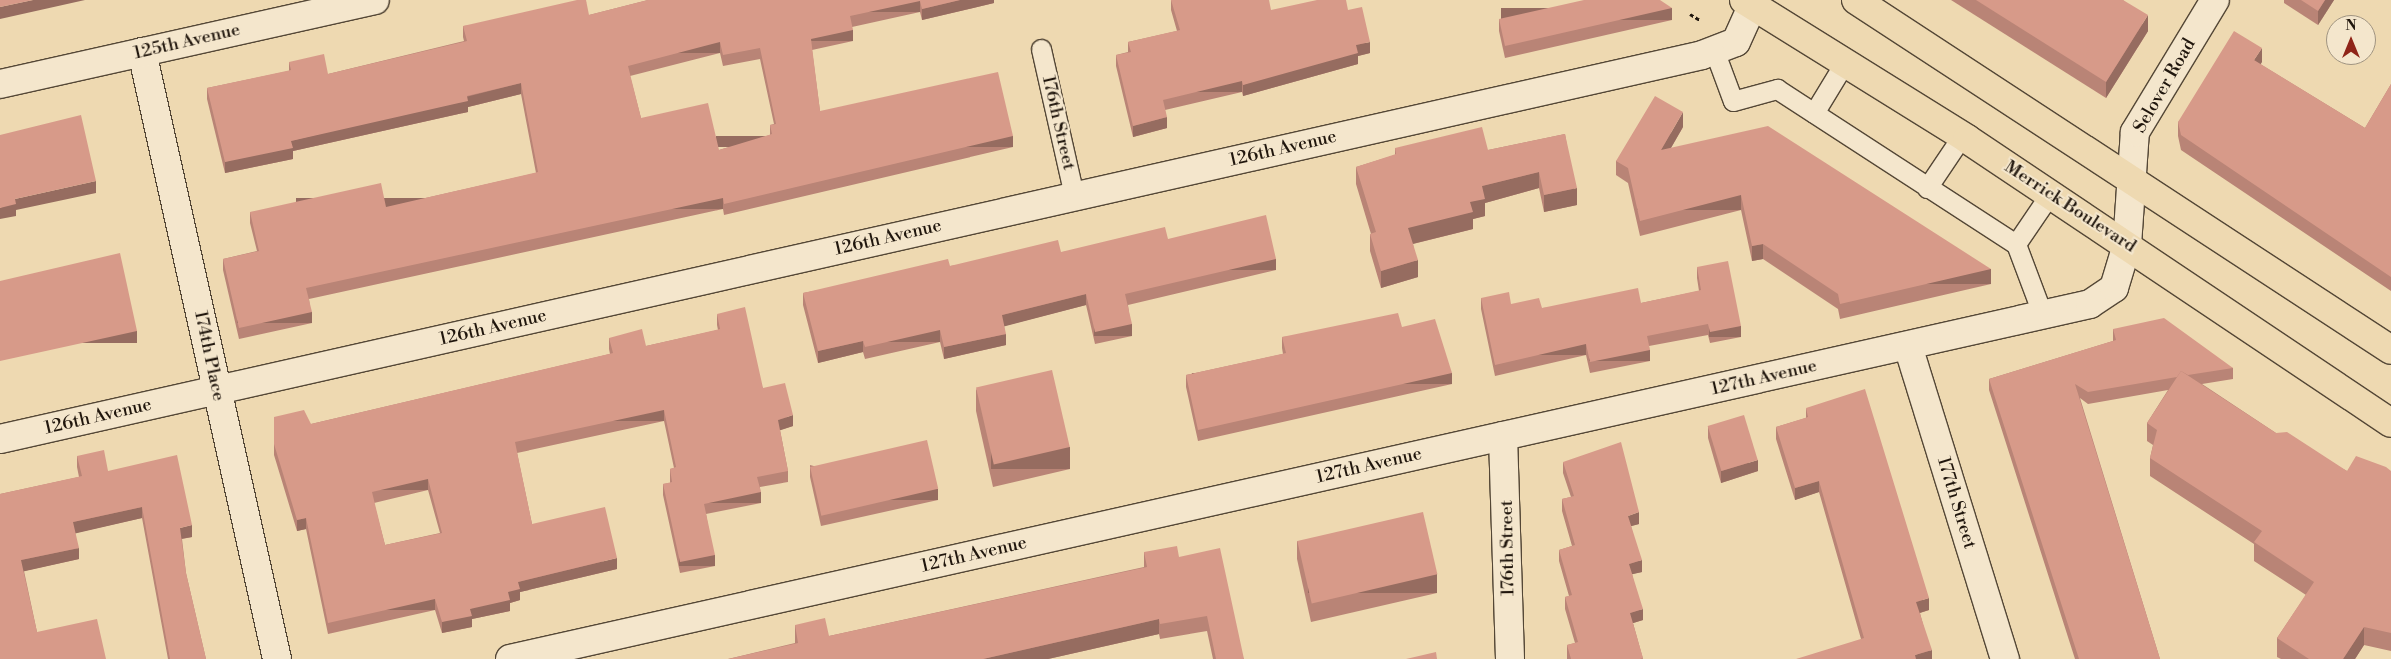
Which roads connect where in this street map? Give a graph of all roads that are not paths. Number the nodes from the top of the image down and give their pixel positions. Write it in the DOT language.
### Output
graph roads {
  1 [pos="375,0"];
  2 [pos="1856,0"];
  3 [pos="2215,0"];
  4 [pos="1750,2"];
  5 [pos="1041,49"];
  6 [pos="1714,50"];
  7 [pos="142,52"];
  8 [pos="1845,62"];
  9 [pos="0,84"];
  10 [pos="1814,113"];
  11 [pos="1962,136"];
  12 [pos="2132,177"];
  13 [pos="1927,188"];
  14 [pos="2050,194"];
  15 [pos="1074,196"];
  16 [pos="2016,244"];
  17 [pos="2128,245"];
  18 [pos="2042,314"];
  19 [pos="1908,346"];
  20 [pos="2391,350"];
  21 [pos="216,391"];
  22 [pos="2391,423"];
  23 [pos="1503,436"];
  24 [pos="0,440"];
  25 [pos="277,659"];
  26 [pos="510,659"];
  27 [pos="1510,659"];
  28 [pos="2005,659"];
  1 -- 7 [label="street, 125th Avenue"];
  2 -- 12 [label="main road"];
  3 -- 12 [label="street, Selover Road"];
  4 -- 6 [label="street, 126th Avenue"];
  4 -- 8 [label="main road, Merrick Boulevard"];
  5 -- 15 [label="lane, 176th Street"];
  6 -- 10 [label="lane"];
  6 -- 15 [label="street, 126th Avenue"];
  7 -- 9 [label="street, 125th Avenue"];
  7 -- 21 [label="street, 174th Place"];
  8 -- 10 [label="lane"];
  8 -- 11 [label="main road, Merrick Boulevard"];
  10 -- 13 [label="lane"];
  11 -- 13 [label="lane"];
  11 -- 14 [label="main road, Merrick Boulevard"];
  12 -- 17 [label="street, 127th Avenue"];
  12 -- 20 [label="main road"];
  13 -- 16 [label="lane"];
  14 -- 16 [label="lane"];
  14 -- 17 [label="main road, Merrick Boulevard"];
  15 -- 21 [label="street, 126th Avenue"];
  16 -- 18 [label="lane"];
  17 -- 18 [label="street, 127th Avenue"];
  17 -- 22 [label="main road, Merrick Boulevard"];
  18 -- 19 [label="street, 127th Avenue"];
  19 -- 23 [label="street, 127th Avenue"];
  19 -- 28 [label="street, 177th Street"];
  21 -- 24 [label="street, 126th Avenue"];
  21 -- 25 [label="street, 174th Place"];
  23 -- 26 [label="street, 127th Avenue"];
  23 -- 27 [label="street, 176th Street"];
}
